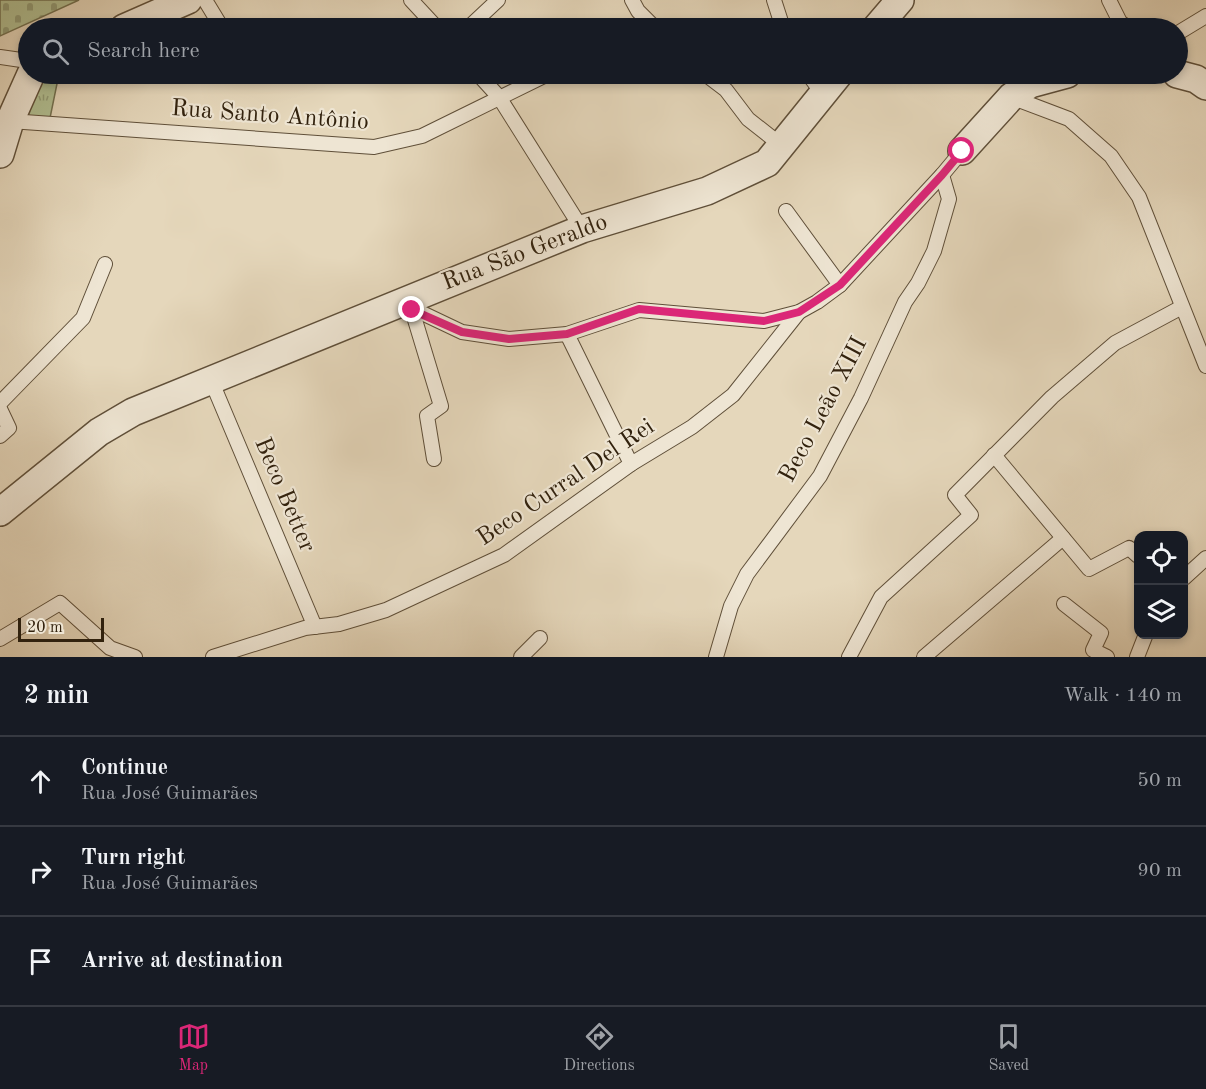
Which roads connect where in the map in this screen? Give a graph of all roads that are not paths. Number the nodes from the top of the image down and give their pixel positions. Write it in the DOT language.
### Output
graph roads {
  1 [pos="188,0"];
  2 [pos="206,0"];
  3 [pos="411,0"];
  4 [pos="498,0"];
  5 [pos="632,0"];
  6 [pos="774,0"];
  7 [pos="900,0"];
  8 [pos="1109,0"];
  9 [pos="1206,16"];
  10 [pos="147,18"];
  11 [pos="216,18"];
  12 [pos="428,18"];
  13 [pos="479,18"];
  14 [pos="645,18"];
  15 [pos="780,18"];
  16 [pos="885,18"];
  17 [pos="1118,18"];
  18 [pos="1188,27"];
  19 [pos="0,57"];
  20 [pos="18,60"];
  21 [pos="1188,77"];
  22 [pos="27,84"];
  23 [pos="487,84"];
  24 [pos="527,84"];
  25 [pos="718,84"];
  26 [pos="820,84"];
  27 [pos="1030,84"];
  28 [pos="1206,86"];
  29 [pos="499,97"];
  30 [pos="1011,97"];
  31 [pos="10,121"];
  32 [pos="781,145"];
  33 [pos="962,151"];
  34 [pos="0,154"];
  35 [pos="942,175"];
  36 [pos="786,211"];
  37 [pos="582,229"];
  38 [pos="105,264"];
  39 [pos="840,285"];
  40 [pos="406,306"];
  41 [pos="1182,307"];
  42 [pos="799,312"];
  43 [pos="567,334"];
  44 [pos="1206,366"];
  45 [pos="211,380"];
  46 [pos="0,403"];
  47 [pos="0,409"];
  48 [pos="0,436"];
  49 [pos="994,455"];
  50 [pos="434,459"];
  51 [pos="631,464"];
  52 [pos="0,512"];
  53 [pos="1063,538"];
  54 [pos="1134,552"];
  55 [pos="1206,558"];
  56 [pos="1188,574"];
  57 [pos="1064,604"];
  58 [pos="315,627"];
  59 [pos="0,639"];
  60 [pos="540,639"];
  61 [pos="1144,639"];
  62 [pos="135,657"];
  63 [pos="213,657"];
  64 [pos="521,657"];
  65 [pos="716,657"];
  66 [pos="849,657"];
  67 [pos="924,657"];
  68 [pos="1107,657"];
  69 [pos="1137,657"];
  1 -- 10 [label="street"];
  2 -- 11 [label="lane"];
  3 -- 12 [label="lane"];
  4 -- 13 [label="lane"];
  5 -- 14 [label="lane"];
  6 -- 15 [label="lane"];
  7 -- 16 [label="street"];
  8 -- 17 [label="lane"];
  9 -- 18 [label="lane"];
  19 -- 20 [label="lane"];
  21 -- 28 [label="street"];
  22 -- 31 [label="street"];
  23 -- 29 [label="lane"];
  24 -- 29 [label="lane, Rua Santo Antônio"];
  25 -- 32 [label="lane"];
  26 -- 32 [label="street, Rua São Geraldo"];
  27 -- 30 [label="street"];
  29 -- 31 [label="lane, Rua Santo Antônio"];
  29 -- 37 [label="lane"];
  30 -- 33 [label="street"];
  30 -- 41 [label="lane"];
  31 -- 34 [label="street"];
  32 -- 37 [label="street, Rua São Geraldo"];
  33 -- 35 [label="lane"];
  35 -- 39 [label="lane"];
  35 -- 65 [label="lane, Beco Leão XIII"];
  36 -- 39 [label="lane"];
  37 -- 40 [label="street, Rua São Geraldo"];
  38 -- 46 [label="lane"];
  39 -- 42 [label="lane"];
  40 -- 43 [label="lane"];
  40 -- 45 [label="street, Rua São Geraldo"];
  40 -- 50 [label="lane"];
  41 -- 44 [label="lane"];
  41 -- 49 [label="lane"];
  42 -- 43 [label="lane"];
  42 -- 51 [label="lane, Beco Curral Del Rei"];
  43 -- 51 [label="lane"];
  45 -- 52 [label="street, Rua São Geraldo"];
  45 -- 58 [label="lane, Beco Better"];
  47 -- 48 [label="lane"];
  49 -- 53 [label="lane"];
  49 -- 66 [label="lane"];
  51 -- 58 [label="lane, Beco Curral Del Rei"];
  53 -- 54 [label="lane"];
  53 -- 67 [label="lane"];
  55 -- 56 [label="lane"];
  57 -- 68 [label="lane"];
  58 -- 63 [label="lane, Beco Curral Del Rei"];
  59 -- 62 [label="lane"];
  60 -- 64 [label="lane"];
  61 -- 69 [label="lane"];
}
